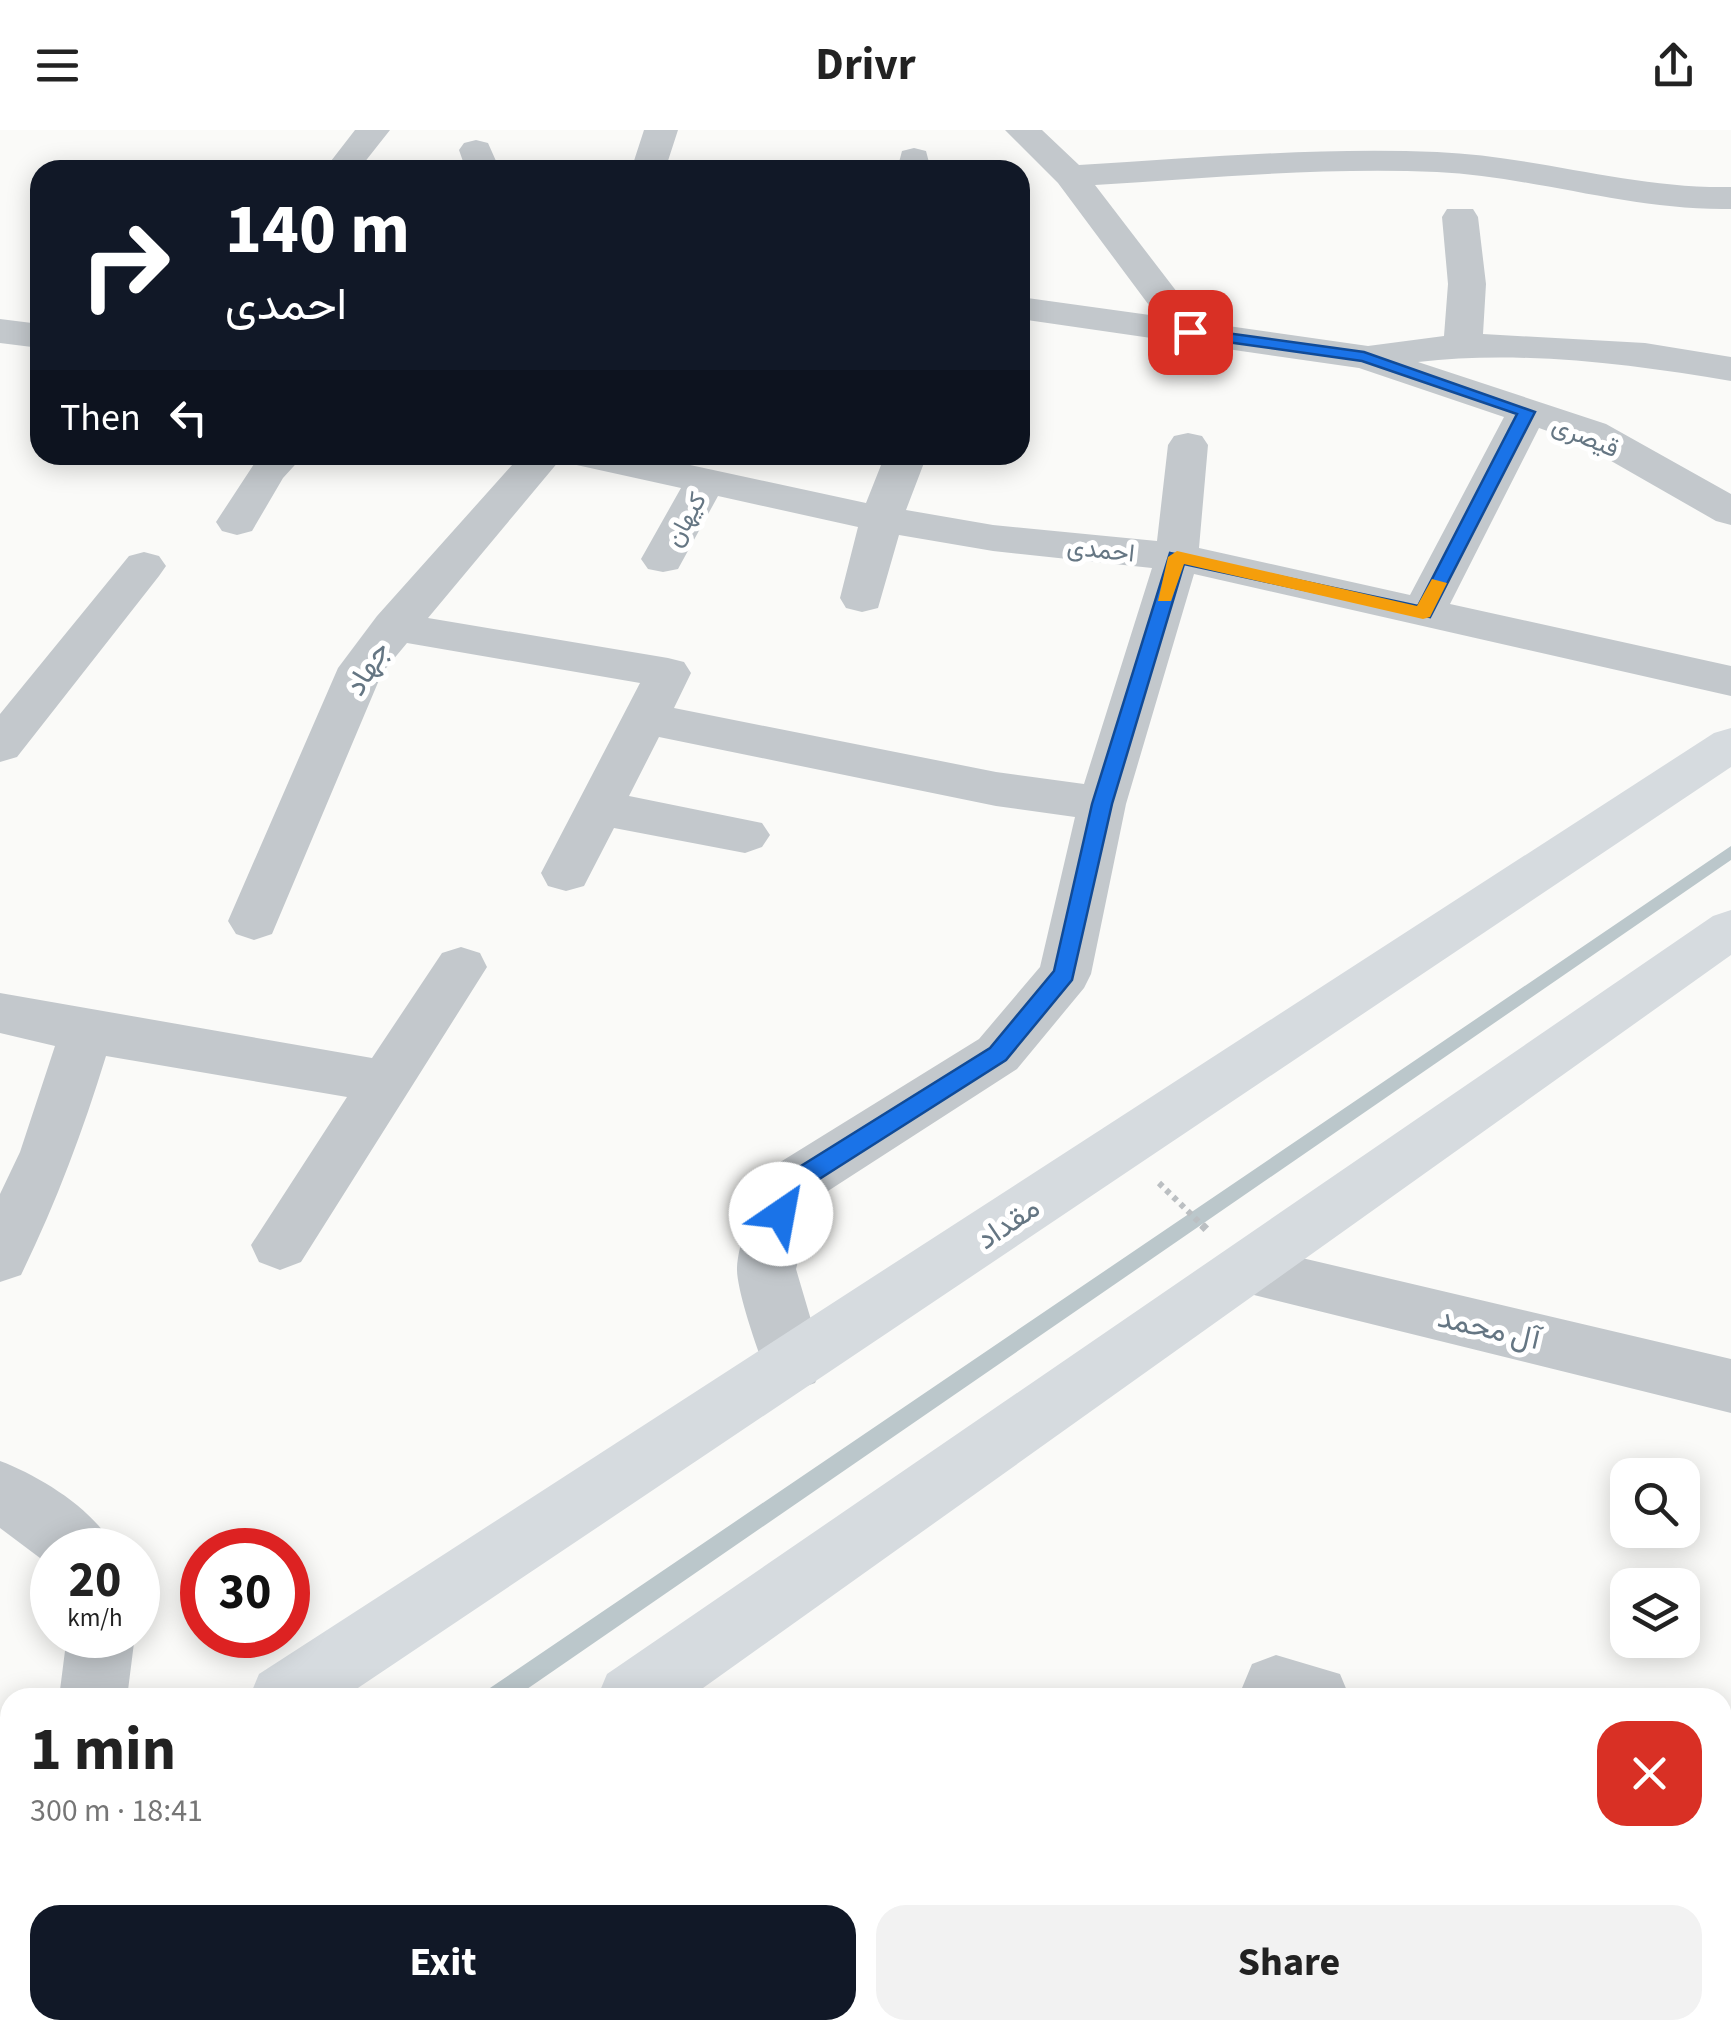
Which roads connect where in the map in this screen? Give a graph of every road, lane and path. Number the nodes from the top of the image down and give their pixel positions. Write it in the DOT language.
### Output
graph roads {
  1 [pos="373,130"];
  2 [pos="661,130"];
  3 [pos="1022,130"];
  4 [pos="349,160"];
  5 [pos="651,160"];
  6 [pos="1070,176"];
  7 [pos="1731,198"];
  8 [pos="1460,217"];
  9 [pos="1030,309"];
  10 [pos="0,330"];
  11 [pos="1190,332"];
  12 [pos="30,334"];
  13 [pos="1463,345"];
  14 [pos="1364,357"];
  15 [pos="1731,369"];
  16 [pos="1527,412"];
  17 [pos="1188,445"];
  18 [pos="273,465"];
  19 [pos="534,465"];
  20 [pos="635,465"];
  21 [pos="902,465"];
  22 [pos="706,480"];
  23 [pos="1731,512"];
  24 [pos="881,519"];
  25 [pos="236,522"];
  26 [pos="1177,557"];
  27 [pos="663,559"];
  28 [pos="144,566"];
  29 [pos="862,598"];
  30 [pos="1423,613"];
  31 [pos="393,626"];
  32 [pos="1731,681"];
  33 [pos="644,718"];
  34 [pos="1731,744"];
  35 [pos="0,746"];
  36 [pos="1102,804"];
  37 [pos="599,808"];
  38 [pos="745,835"];
  39 [pos="566,873"];
  40 [pos="254,921"];
  41 [pos="1731,929"];
  42 [pos="461,967"];
  43 [pos="0,1013"];
  44 [pos="87,1032"];
  45 [pos="387,1082"];
  46 [pos="1122,1147"];
  47 [pos="280,1245"];
  48 [pos="0,1257"];
  49 [pos="1246,1270"];
  50 [pos="793,1364"];
  51 [pos="1728,1398"];
  52 [pos="0,1490"];
  53 [pos="52,1528"];
  54 [pos="98,1658"];
  55 [pos="94,1688"];
  56 [pos="298,1688"];
  57 [pos="644,1688"];
  1 -- 4 [label="street"];
  2 -- 5 [label="street"];
  3 -- 6 [label="street"];
  6 -- 7 [label="street"];
  6 -- 11 [label="street"];
  8 -- 13 [label="street"];
  9 -- 11 [label="street, قیصری"];
  10 -- 12 [label="street"];
  11 -- 14 [label="street, قیصری"];
  13 -- 14 [label="street"];
  13 -- 15 [label="street"];
  14 -- 16 [label="street, قیصری"];
  16 -- 23 [label="street, قیصری"];
  16 -- 30 [label="street"];
  17 -- 26 [label="street"];
  18 -- 25 [label="street"];
  19 -- 31 [label="street, جهاد"];
  20 -- 22 [label="street, احمدی"];
  21 -- 24 [label="street"];
  22 -- 24 [label="street, احمدی"];
  22 -- 27 [label="street, کیهان"];
  24 -- 26 [label="street, احمدی"];
  24 -- 29 [label="street"];
  26 -- 30 [label="street, احمدی"];
  26 -- 36 [label="street"];
  28 -- 35 [label="street"];
  30 -- 32 [label="street, احمدی"];
  31 -- 33 [label="street"];
  31 -- 40 [label="street, جهاد"];
  33 -- 36 [label="street"];
  33 -- 37 [label="street"];
  34 -- 46 [label="main road, مقداد"];
  36 -- 50 [label="street"];
  37 -- 38 [label="street"];
  37 -- 39 [label="street"];
  41 -- 49 [label="main road"];
  42 -- 45 [label="street"];
  43 -- 44 [label="street"];
  44 -- 45 [label="street"];
  44 -- 48 [label="street"];
  45 -- 47 [label="street"];
  46 -- 49 [label="path"];
  46 -- 50 [label="main road, مقداد"];
  49 -- 51 [label="street, آل محمد"];
  49 -- 57 [label="main road"];
  50 -- 56 [label="main road, مقداد"];
  52 -- 53 [label="street"];
  54 -- 55 [label="street"];
}
